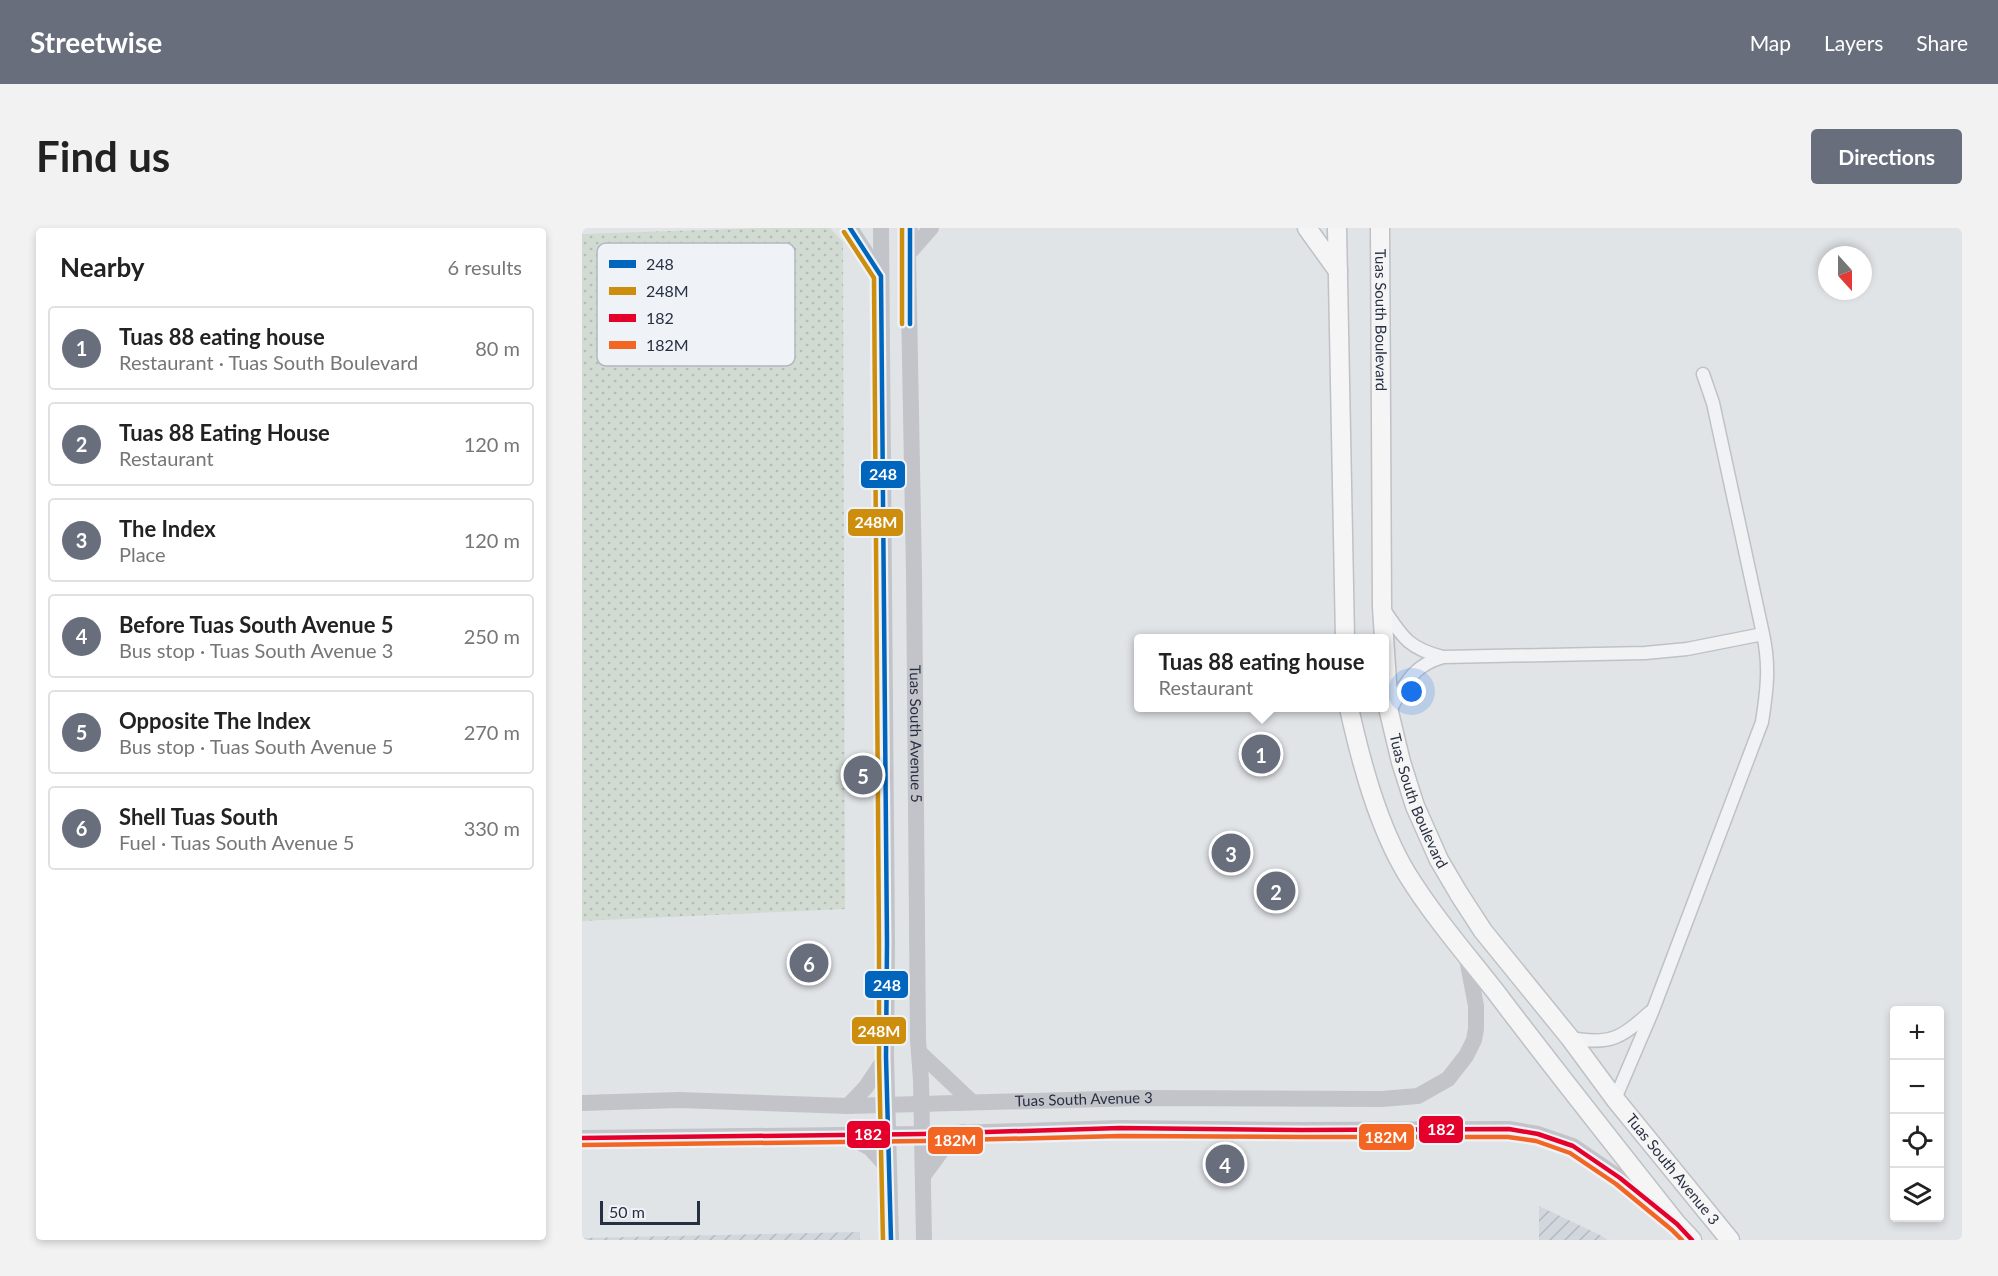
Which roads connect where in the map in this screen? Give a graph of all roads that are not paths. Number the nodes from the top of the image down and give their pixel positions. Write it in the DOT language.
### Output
graph roads {
  1 [pos="850,228"];
  2 [pos="881,228"];
  3 [pos="910,228"];
  4 [pos="931,228"];
  5 [pos="1307,228"];
  6 [pos="1337,228"];
  7 [pos="1380,228"];
  8 [pos="908,254"];
  9 [pos="1338,271"];
  10 [pos="881,276"];
  11 [pos="1703,374"];
  12 [pos="1382,607"];
  13 [pos="1345,634"];
  14 [pos="1384,634"];
  15 [pos="1763,634"];
  16 [pos="1443,657"];
  17 [pos="1350,712"];
  18 [pos="1389,712"];
  19 [pos="1466,954"];
  20 [pos="1653,1010"];
  21 [pos="1570,1038"];
  22 [pos="919,1052"];
  23 [pos="886,1057"];
  24 [pos="1615,1099"];
  25 [pos="582,1102"];
  26 [pos="972,1102"];
  27 [pos="921,1103"];
  28 [pos="887,1104"];
  29 [pos="848,1106"];
  30 [pos="963,1132"];
  31 [pos="889,1134"];
  32 [pos="922,1134"];
  33 [pos="846,1135"];
  34 [pos="582,1138"];
  35 [pos="890,1169"];
  36 [pos="923,1176"];
  37 [pos="1677,1224"];
  38 [pos="891,1240"];
  39 [pos="924,1240"];
  40 [pos="1692,1240"];
  41 [pos="1731,1240"];
  1 -- 10 [label="main road"];
  2 -- 10 [label="main road, Tuas South Avenue 5"];
  3 -- 8 [label="main road, Tuas South Avenue 5"];
  4 -- 8 [label="main road"];
  5 -- 9 [label="main road"];
  6 -- 9 [label="main road"];
  7 -- 12 [label="main road, Tuas South Boulevard"];
  8 -- 22 [label="main road, Tuas South Avenue 5"];
  9 -- 13 [label="main road"];
  10 -- 23 [label="main road, Tuas South Avenue 5"];
  11 -- 15 [label="street"];
  12 -- 14 [label="main road, Tuas South Boulevard"];
  12 -- 16 [label="street"];
  15 -- 16 [label="street"];
  15 -- 20 [label="street"];
  16 -- 18 [label="street"];
  17 -- 19 [label="main road"];
  18 -- 21 [label="main road, Tuas South Boulevard"];
  19 -- 26 [label="main road, Tuas South Avenue 3"];
  19 -- 37 [label="main road"];
  20 -- 21 [label="street"];
  20 -- 24 [label="street"];
  21 -- 24 [label="main road, Tuas South Boulevard"];
  22 -- 26 [label="main road"];
  22 -- 27 [label="main road, Tuas South Avenue 5"];
  23 -- 28 [label="main road, Tuas South Avenue 5"];
  23 -- 29 [label="main road"];
  24 -- 41 [label="main road, Tuas South Avenue 3"];
  25 -- 29 [label="main road, Tuas South Avenue 3"];
  26 -- 27 [label="main road, Tuas South Avenue 3"];
  27 -- 28 [label="main road, Tuas South Avenue 3"];
  27 -- 32 [label="main road, Tuas South Avenue 5"];
  28 -- 29 [label="main road, Tuas South Avenue 3"];
  28 -- 31 [label="main road, Tuas South Avenue 5"];
  30 -- 32 [label="main road, Tuas South Avenue 3"];
  30 -- 36 [label="main road"];
  30 -- 37 [label="main road, Tuas South Avenue 3"];
  31 -- 32 [label="main road, Tuas South Avenue 3"];
  31 -- 33 [label="main road, Tuas South Avenue 3"];
  31 -- 35 [label="main road, Tuas South Avenue 5"];
  32 -- 36 [label="main road, Tuas South Avenue 5"];
  33 -- 34 [label="main road, Tuas South Avenue 3"];
  33 -- 35 [label="main road"];
  35 -- 38 [label="main road, Tuas South Avenue 5"];
  36 -- 39 [label="main road, Tuas South Avenue 5"];
  37 -- 40 [label="main road, Tuas South Avenue 3"];
}
